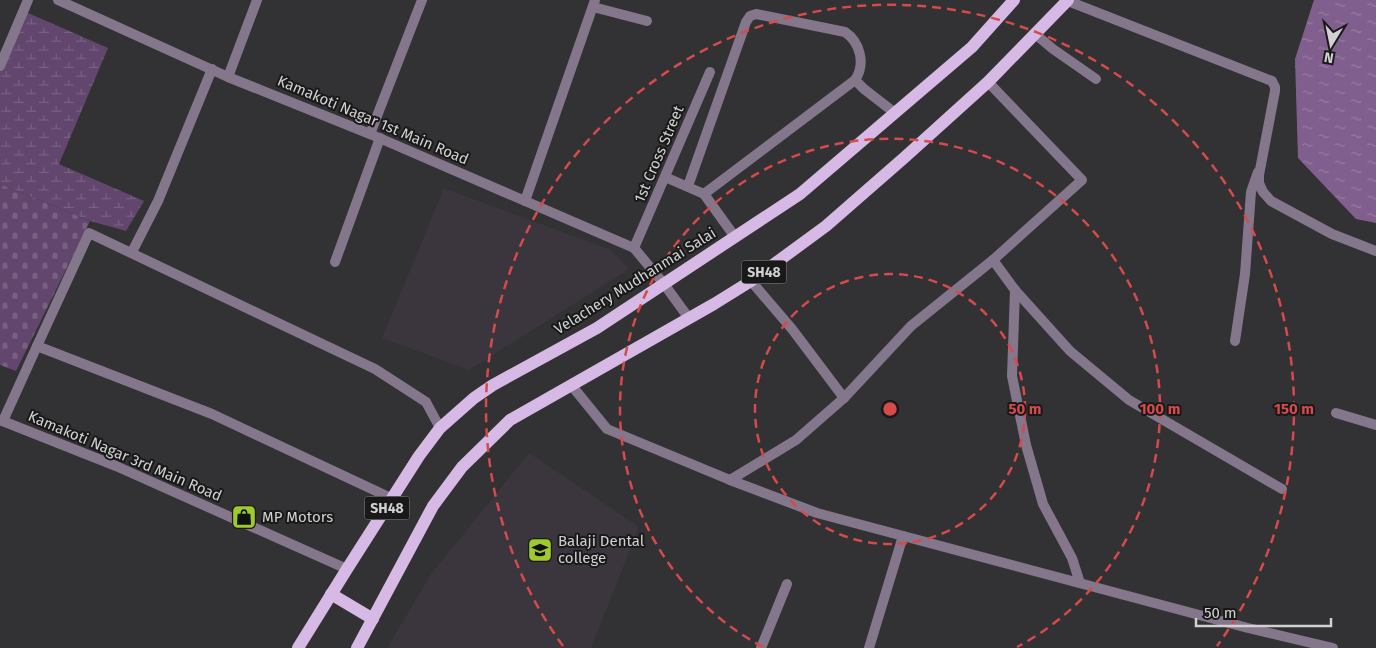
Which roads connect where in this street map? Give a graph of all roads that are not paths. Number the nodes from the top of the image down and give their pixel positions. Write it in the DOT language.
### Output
graph roads {
  1 [pos="28,0"];
  2 [pos="58,0"];
  3 [pos="257,0"];
  4 [pos="422,0"];
  5 [pos="1014,0"];
  6 [pos="1068,1"];
  7 [pos="594,3"];
  8 [pos="647,22"];
  9 [pos="1035,34"];
  10 [pos="0,66"];
  11 [pos="212,69"];
  12 [pos="710,72"];
  13 [pos="228,77"];
  14 [pos="1096,78"];
  15 [pos="855,80"];
  16 [pos="988,82"];
  17 [pos="895,113"];
  18 [pos="370,134"];
  19 [pos="380,138"];
  20 [pos="1261,166"];
  21 [pos="665,177"];
  22 [pos="688,186"];
  23 [pos="704,194"];
  24 [pos="525,201"];
  25 [pos="736,237"];
  26 [pos="634,248"];
  27 [pos="1376,251"];
  28 [pos="132,252"];
  29 [pos="993,260"];
  30 [pos="335,262"];
  31 [pos="751,281"];
  32 [pos="664,284"];
  33 [pos="1015,290"];
  34 [pos="688,317"];
  35 [pos="1235,341"];
  36 [pos="37,346"];
  37 [pos="572,386"];
  38 [pos="844,398"];
  39 [pos="1336,413"];
  40 [pos="2,420"];
  41 [pos="1376,425"];
  42 [pos="440,428"];
  43 [pos="730,480"];
  44 [pos="1282,489"];
  45 [pos="393,499"];
  46 [pos="904,536"];
  47 [pos="347,569"];
  48 [pos="1080,583"];
  49 [pos="787,584"];
  50 [pos="331,594"];
  51 [pos="373,619"];
  52 [pos="1286,637"];
  53 [pos="298,648"];
  54 [pos="357,648"];
  55 [pos="760,648"];
  56 [pos="869,648"];
  57 [pos="1282,648"];
  58 [pos="1332,648"];
  1 -- 10 [label="street"];
  2 -- 11 [label="street, Kamakoti Nagar 1st Main Road"];
  3 -- 13 [label="street"];
  4 -- 18 [label="street"];
  5 -- 17 [label="main road, Velachery Mudhanmai Salai / SH48"];
  6 -- 9 [label="main road, SH48"];
  6 -- 20 [label="street"];
  7 -- 8 [label="street"];
  7 -- 24 [label="street"];
  9 -- 14 [label="street"];
  9 -- 16 [label="main road, SH48"];
  11 -- 13 [label="street, Kamakoti Nagar 1st Main Road"];
  11 -- 28 [label="street"];
  12 -- 21 [label="street, 1st Cross Street"];
  13 -- 18 [label="street, Kamakoti Nagar 1st Main Road"];
  15 -- 17 [label="street"];
  15 -- 22 [label="street"];
  15 -- 23 [label="street"];
  16 -- 29 [label="street"];
  16 -- 31 [label="main road, SH48"];
  17 -- 25 [label="main road, Velachery Mudhanmai Salai / SH48"];
  18 -- 19 [label="street, Kamakoti Nagar 1st Main Road"];
  19 -- 24 [label="street, Kamakoti Nagar 1st Main Road"];
  19 -- 30 [label="street"];
  20 -- 27 [label="street"];
  20 -- 35 [label="street"];
  21 -- 22 [label="street"];
  21 -- 26 [label="street, 1st Cross Street"];
  22 -- 23 [label="street"];
  23 -- 25 [label="street"];
  24 -- 26 [label="street, Kamakoti Nagar 1st Main Road"];
  25 -- 32 [label="main road, Velachery Mudhanmai Salai / SH48"];
  26 -- 32 [label="street, Kamakoti Nagar 1st Main Road"];
  28 -- 36 [label="street"];
  28 -- 42 [label="street"];
  29 -- 33 [label="street"];
  29 -- 38 [label="street"];
  31 -- 34 [label="main road, SH48"];
  31 -- 38 [label="street"];
  32 -- 34 [label="street, Kamakoti Nagar 1st Main Road"];
  32 -- 42 [label="main road, Velachery Mudhanmai Salai / SH48"];
  33 -- 44 [label="street"];
  33 -- 48 [label="street"];
  34 -- 37 [label="main road, SH48"];
  36 -- 40 [label="street"];
  36 -- 45 [label="street"];
  37 -- 43 [label="street"];
  37 -- 51 [label="main road, SH48"];
  38 -- 43 [label="street"];
  39 -- 41 [label="street"];
  40 -- 47 [label="street, Kamakoti Nagar 3rd Main Road"];
  42 -- 45 [label="main road, Velachery Mudhanmai Salai / SH48"];
  43 -- 46 [label="street"];
  45 -- 47 [label="main road, Velachery Mudhanmai Salai / SH48"];
  46 -- 48 [label="street"];
  46 -- 56 [label="street"];
  47 -- 50 [label="main road, Velachery Mudhanmai Salai / SH48"];
  48 -- 52 [label="street"];
  49 -- 55 [label="street"];
  50 -- 51 [label="main road"];
  50 -- 53 [label="main road, Velachery Mudhanmai Salai / SH48"];
  51 -- 54 [label="main road, SH48"];
  52 -- 57 [label="street"];
  52 -- 58 [label="street"];
}
